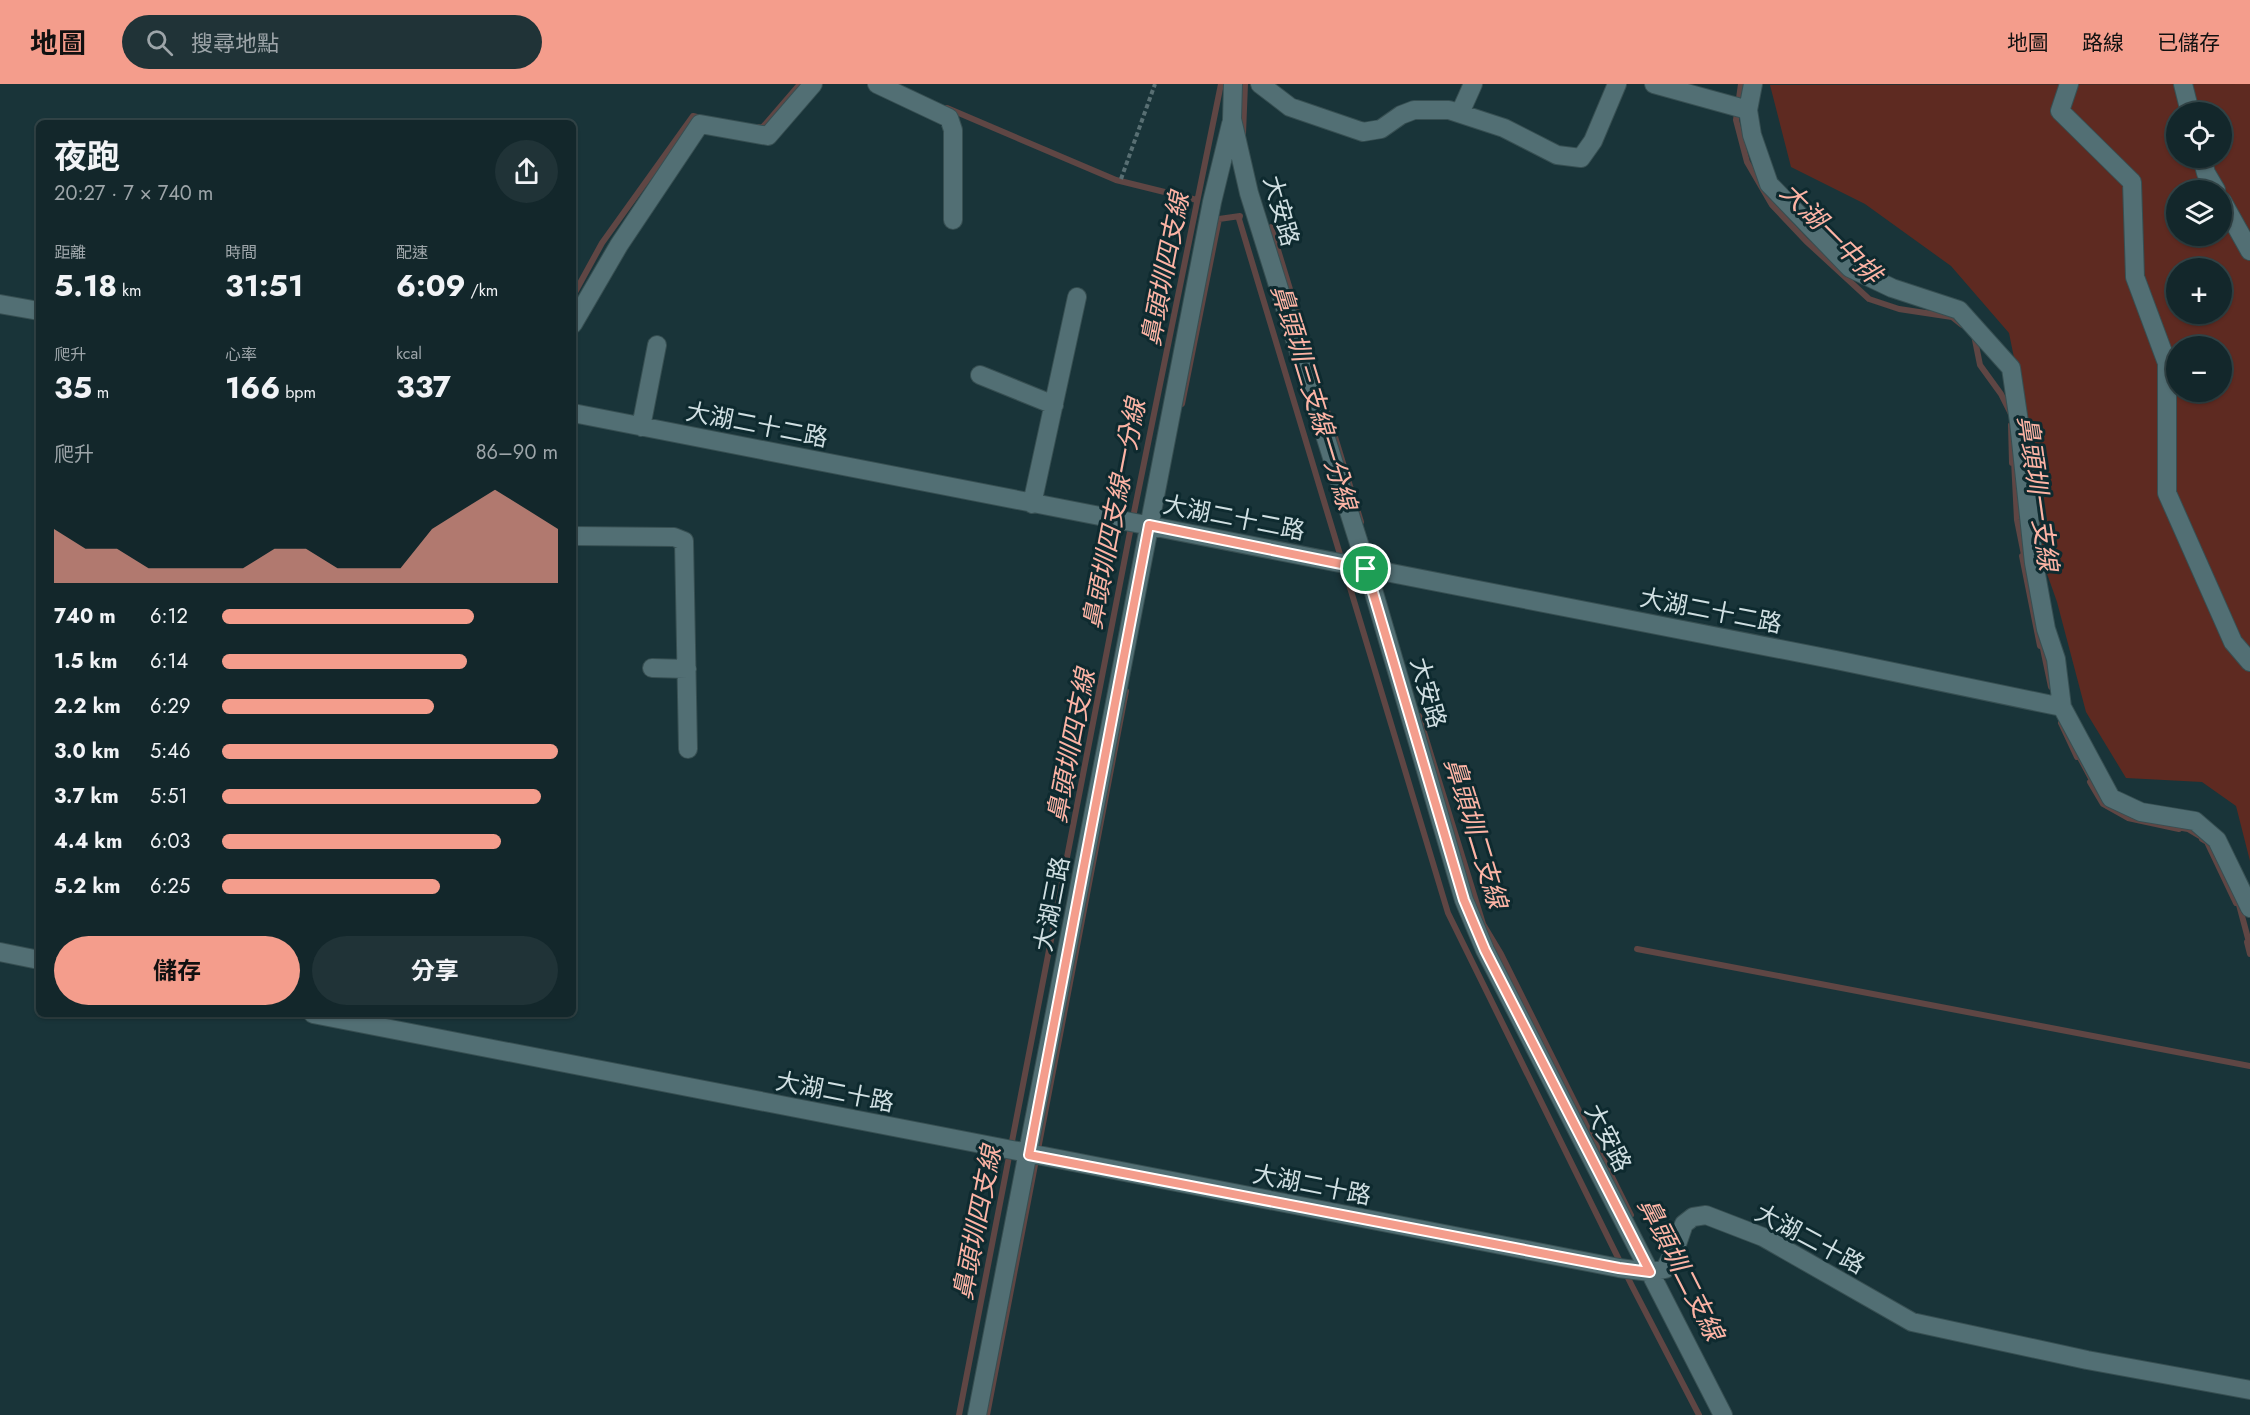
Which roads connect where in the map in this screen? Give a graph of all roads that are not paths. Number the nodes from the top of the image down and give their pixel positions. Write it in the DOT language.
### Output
graph roads {
  1 [pos="813,84"];
  2 [pos="877,84"];
  3 [pos="1233,84"];
  4 [pos="1260,84"];
  5 [pos="1473,84"];
  6 [pos="1617,84"];
  7 [pos="1654,84"];
  8 [pos="1753,84"];
  9 [pos="2069,84"];
  10 [pos="2183,84"];
  11 [pos="2188,102"];
  12 [pos="1748,111"];
  13 [pos="1460,113"];
  14 [pos="1232,119"];
  15 [pos="2232,219"];
  16 [pos="953,220"];
  17 [pos="2250,251"];
  18 [pos="1077,297"];
  19 [pos="0,304"];
  20 [pos="36,310"];
  21 [pos="576,319"];
  22 [pos="657,345"];
  23 [pos="980,375"];
  24 [pos="1054,405"];
  25 [pos="576,414"];
  26 [pos="641,427"];
  27 [pos="1032,504"];
  28 [pos="1149,525"];
  29 [pos="576,536"];
  30 [pos="1366,569"];
  31 [pos="2250,662"];
  32 [pos="652,668"];
  33 [pos="687,669"];
  34 [pos="2062,707"];
  35 [pos="688,749"];
  36 [pos="2250,908"];
  37 [pos="0,952"];
  38 [pos="36,959"];
  39 [pos="328,1017"];
  40 [pos="1029,1155"];
  41 [pos="1650,1272"];
  42 [pos="2250,1390"];
  43 [pos="977,1415"];
  44 [pos="1723,1415"];
  1 -- 21 [label="street"];
  2 -- 16 [label="street"];
  3 -- 14 [label="street, 大安路"];
  4 -- 13 [label="street"];
  5 -- 13 [label="street"];
  6 -- 13 [label="street"];
  7 -- 12 [label="street"];
  8 -- 12 [label="street"];
  9 -- 31 [label="street"];
  10 -- 11 [label="street"];
  12 -- 34 [label="street"];
  14 -- 28 [label="street, 大湖三路"];
  14 -- 30 [label="street, 大安路"];
  15 -- 17 [label="street"];
  18 -- 24 [label="street"];
  19 -- 20 [label="street"];
  22 -- 26 [label="street"];
  23 -- 24 [label="street"];
  24 -- 27 [label="street"];
  25 -- 26 [label="street, 大湖二十二路"];
  26 -- 27 [label="street, 大湖二十二路"];
  27 -- 28 [label="street, 大湖二十二路"];
  28 -- 30 [label="street, 大湖二十二路"];
  28 -- 40 [label="street, 大湖三路"];
  29 -- 33 [label="street"];
  30 -- 34 [label="street, 大湖二十二路"];
  30 -- 41 [label="street, 大安路"];
  32 -- 33 [label="street"];
  33 -- 35 [label="street"];
  34 -- 36 [label="street"];
  37 -- 38 [label="street"];
  39 -- 40 [label="street, 大湖二十路"];
  40 -- 41 [label="street, 大湖二十路"];
  40 -- 43 [label="street, 大湖三路"];
  41 -- 42 [label="street, 大湖二十路"];
  41 -- 44 [label="street, 大安路"];
}
